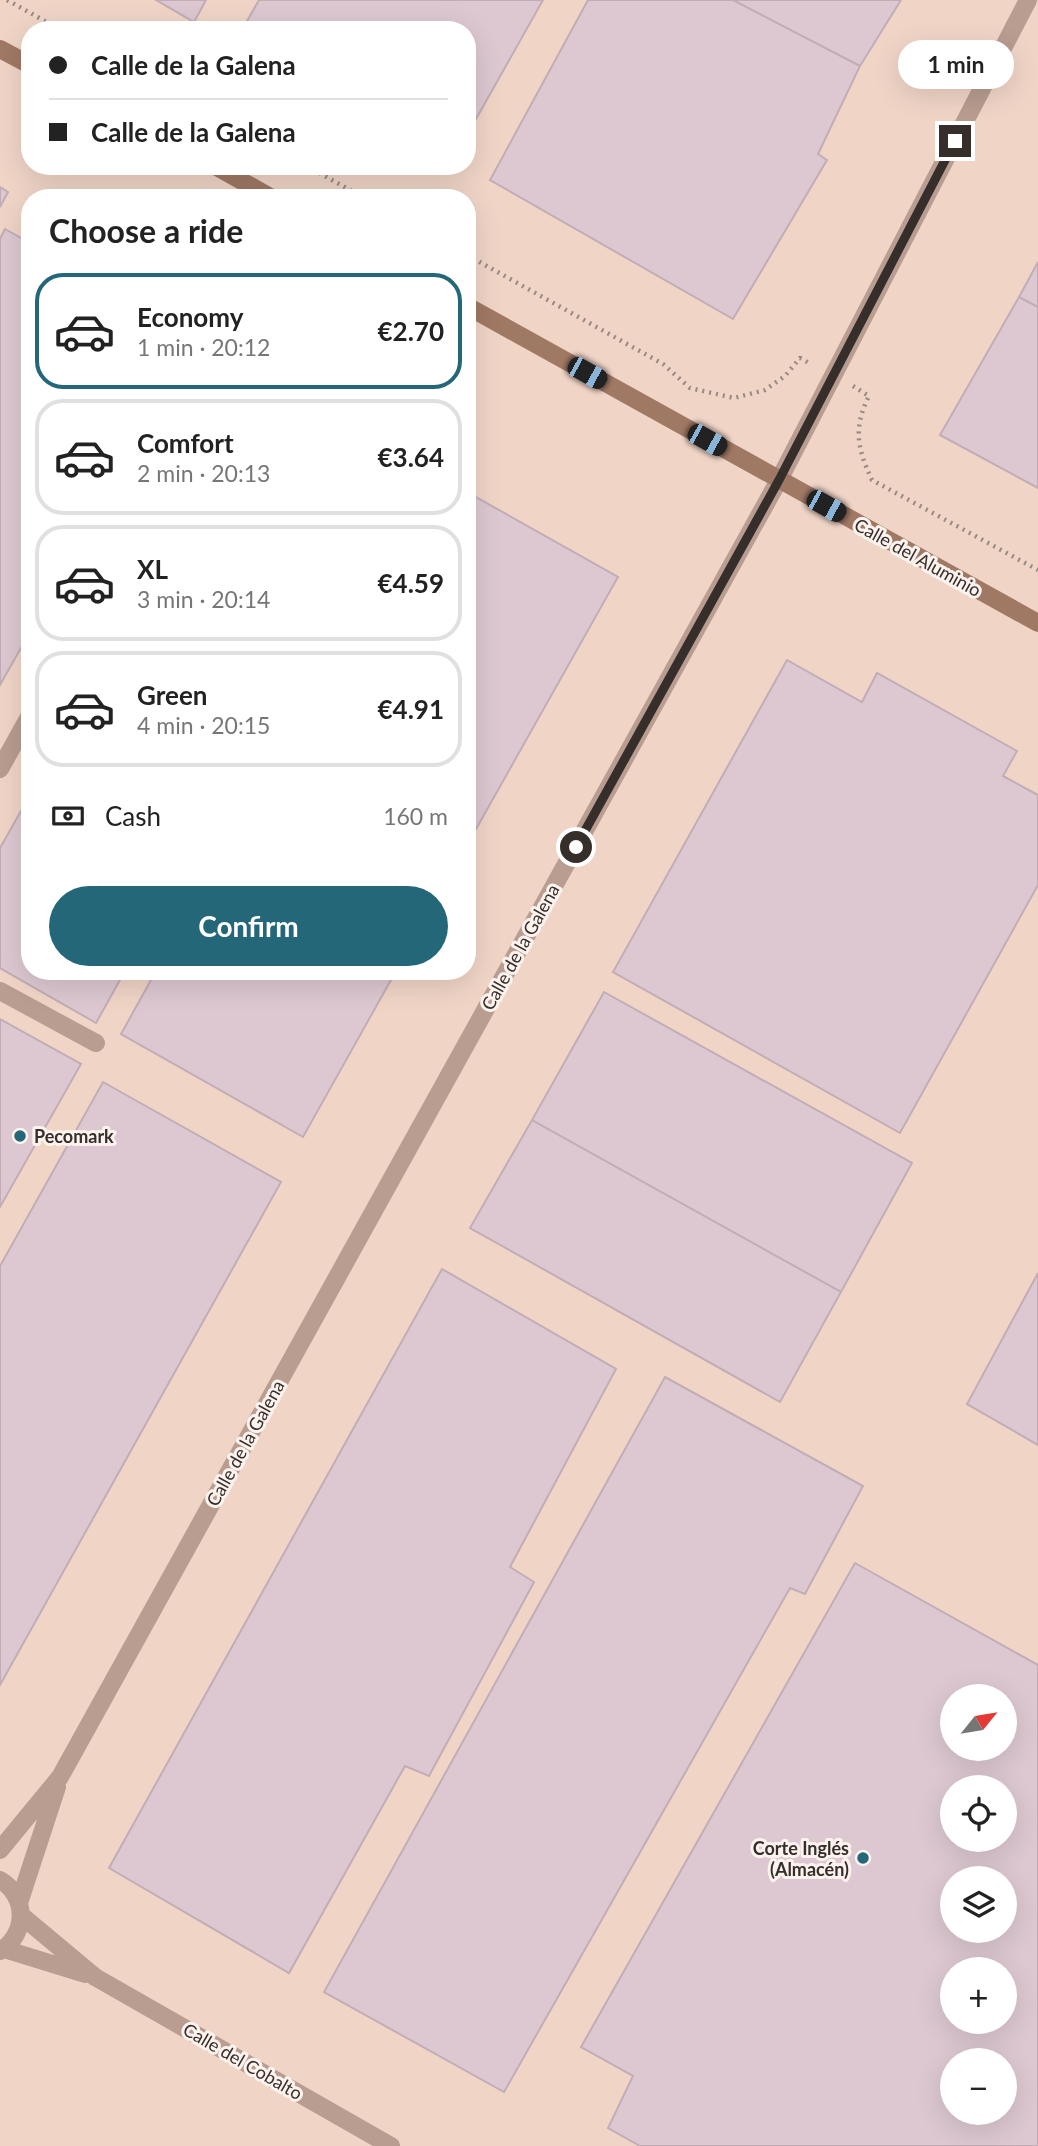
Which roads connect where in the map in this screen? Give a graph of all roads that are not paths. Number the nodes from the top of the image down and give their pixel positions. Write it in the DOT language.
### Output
graph roads {
  1 [pos="1028,0"];
  2 [pos="0,49"];
  3 [pos="21,60"];
  4 [pos="231,175"];
  5 [pos="256,189"];
  6 [pos="476,311"];
  7 [pos="779,480"];
  8 [pos="1038,623"];
  9 [pos="21,731"];
  10 [pos="0,769"];
  11 [pos="0,991"];
  12 [pos="96,1043"];
  13 [pos="60,1777"];
  14 [pos="0,1850"];
  15 [pos="0,1880"];
  16 [pos="21,1909"];
  17 [pos="2,1950"];
  18 [pos="95,1977"];
  19 [pos="391,2146"];
  1 -- 7 [label="street, Calle de la Galena"];
  2 -- 3 [label="street"];
  4 -- 5 [label="street"];
  6 -- 7 [label="street, Calle del Aluminio"];
  7 -- 8 [label="street, Calle del Aluminio"];
  7 -- 13 [label="street, Calle de la Galena"];
  9 -- 10 [label="street"];
  11 -- 12 [label="street"];
  13 -- 14 [label="street, Calle de la Galena"];
  13 -- 16 [label="street, Calle de la Galena"];
  15 -- 16 [label="street, Calle del Cobalto"];
  16 -- 17 [label="street, Calle de la Galena"];
  16 -- 18 [label="street, Calle del Cobalto"];
  17 -- 18 [label="street, Calle del Cobalto"];
  18 -- 19 [label="street, Calle del Cobalto"];
}
